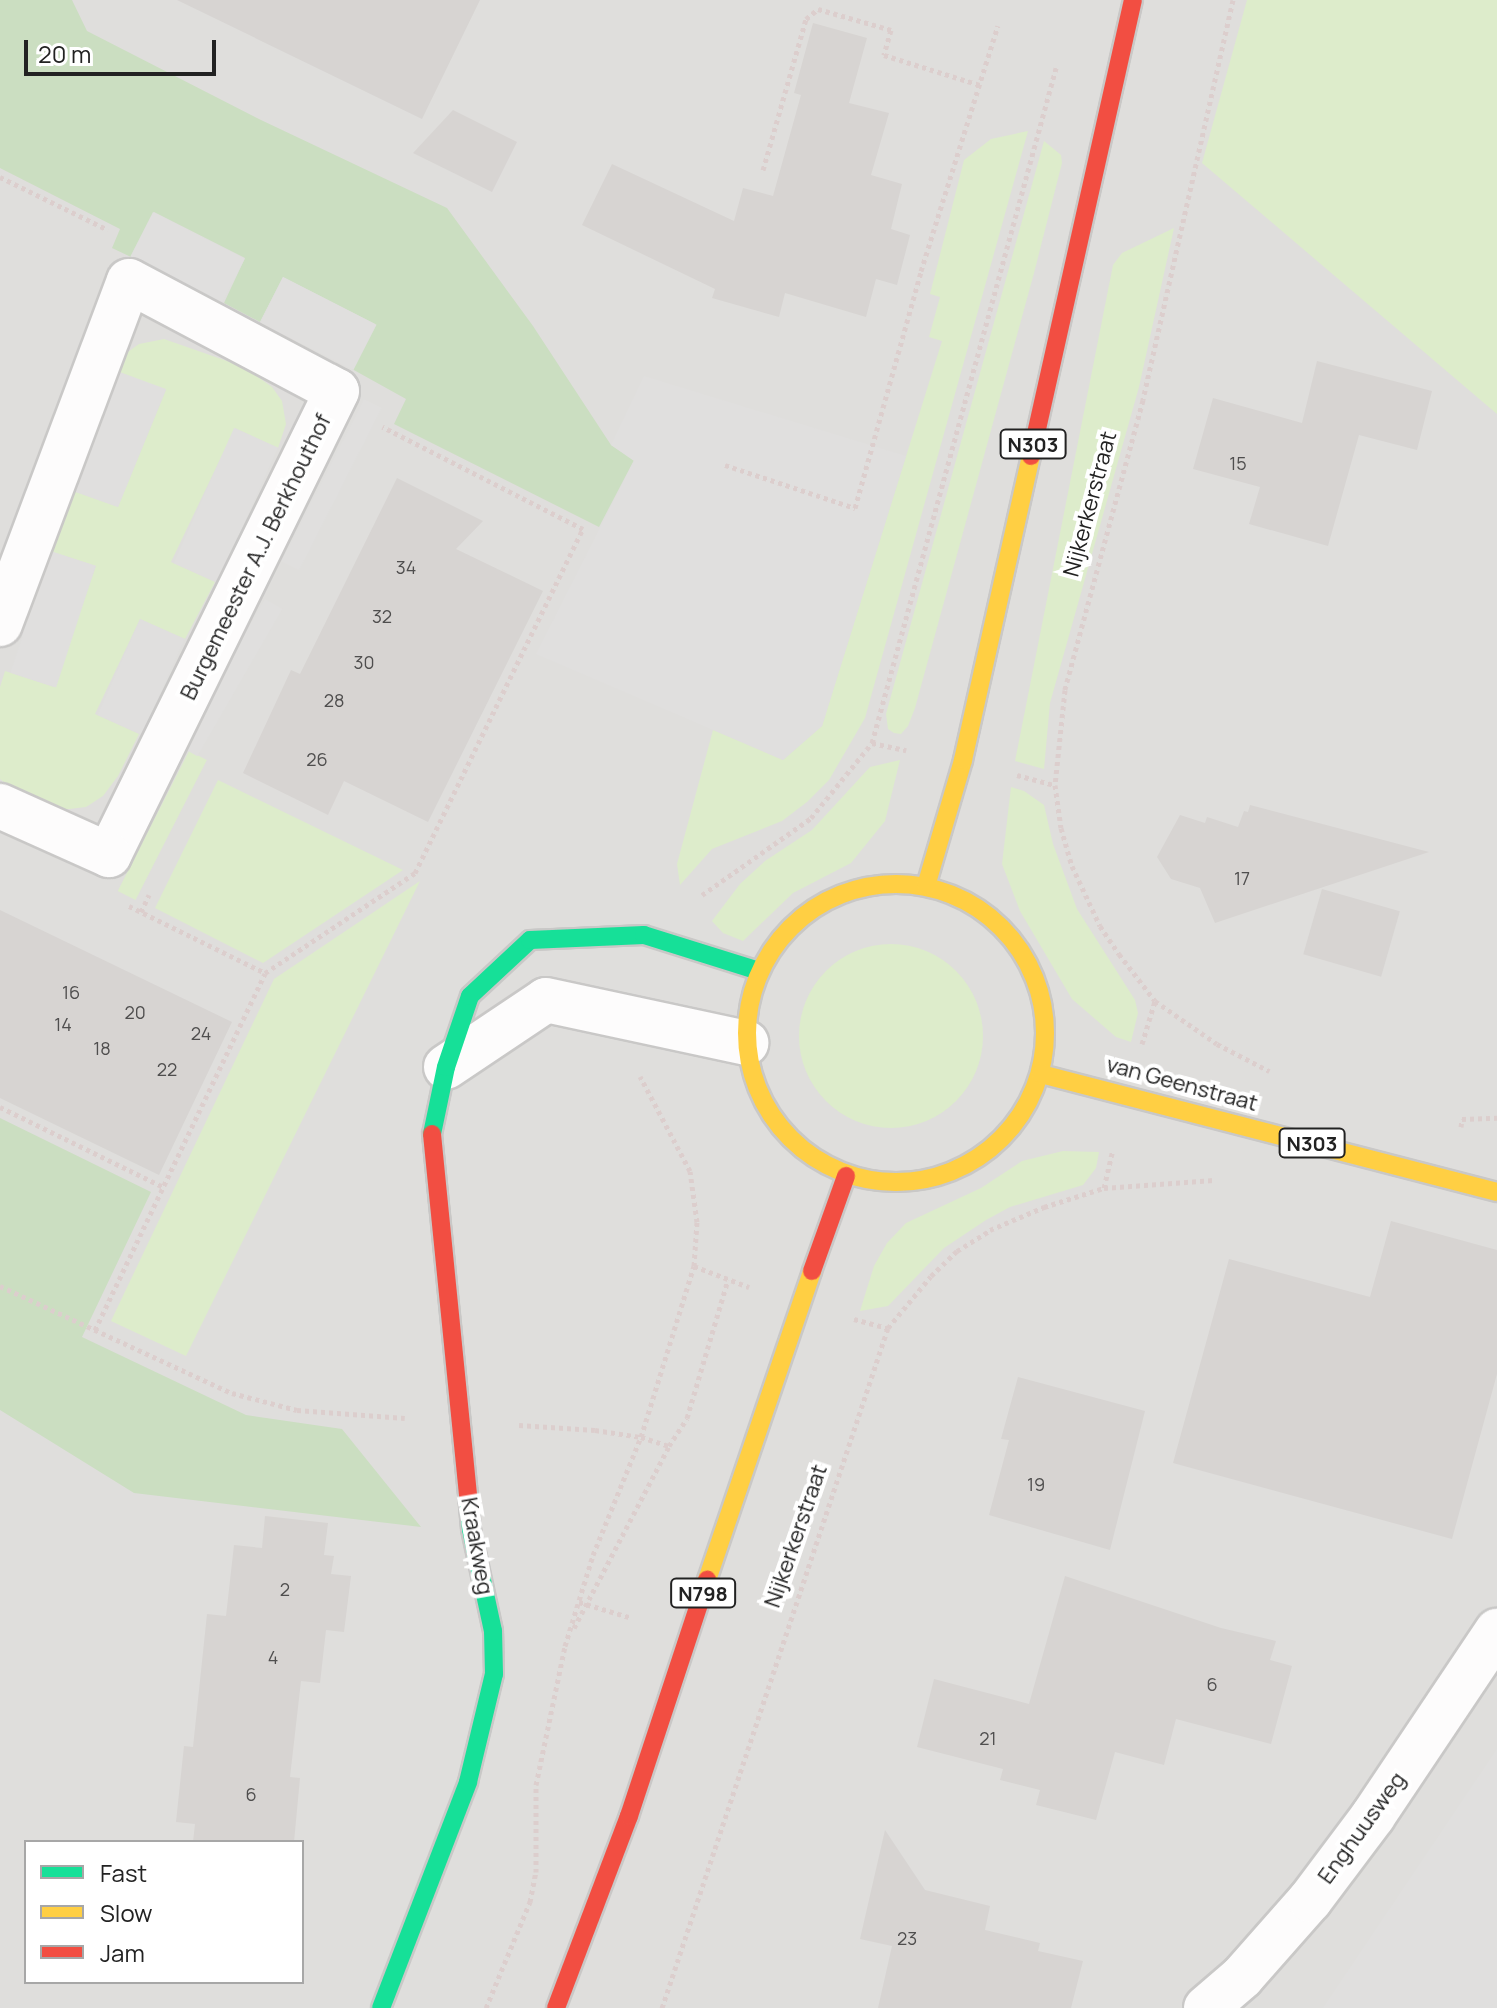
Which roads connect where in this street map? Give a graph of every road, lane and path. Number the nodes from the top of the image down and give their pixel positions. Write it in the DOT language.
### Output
graph roads {
  1 [pos="1133,0"];
  2 [pos="1233,0"];
  3 [pos="998,26"];
  4 [pos="1058,59"];
  5 [pos="980,85"];
  6 [pos="763,170"];
  7 [pos="337,391"];
  8 [pos="725,465"];
  9 [pos="0,624"];
  10 [pos="872,743"];
  11 [pos="0,806"];
  12 [pos="109,855"];
  13 [pos="926,886"];
  14 [pos="759,971"];
  15 [pos="265,973"];
  16 [pos="1155,1001"];
  17 [pos="746,1043"];
  18 [pos="446,1067"];
  19 [pos="1041,1074"];
  20 [pos="1277,1075"];
  21 [pos="0,1107"];
  22 [pos="1497,1118"];
  23 [pos="1446,1126"];
  24 [pos="846,1176"];
  25 [pos="163,1187"];
  26 [pos="1104,1188"];
  27 [pos="1497,1192"];
  28 [pos="0,1286"];
  29 [pos="95,1330"];
  30 [pos="458,1422"];
  31 [pos="641,1437"];
  32 [pos="669,1446"];
  33 [pos="579,1602"];
  34 [pos="587,1604"];
  35 [pos="632,1618"];
  36 [pos="1497,1631"];
  37 [pos="569,1636"];
  38 [pos="381,2008"];
  39 [pos="486,2008"];
  40 [pos="556,2008"];
  41 [pos="662,2008"];
  42 [pos="1206,2008"];
  1 -- 13 [label="main road, N303"];
  2 -- 16 [label="path, Nijkerkerstraat"];
  3 -- 5 [label="path"];
  4 -- 10 [label="path"];
  5 -- 6 [label="path"];
  5 -- 8 [label="path"];
  7 -- 9 [label="street, Burgemeester A.J. Berkhouthof"];
  7 -- 12 [label="street, Burgemeester A.J. Berkhouthof"];
  7 -- 15 [label="path"];
  11 -- 12 [label="street"];
  12 -- 15 [label="path"];
  13 -- 14 [label="main road"];
  13 -- 19 [label="main road"];
  14 -- 17 [label="main road"];
  14 -- 18 [label="main road, Kraakweg"];
  15 -- 25 [label="path"];
  16 -- 20 [label="path, van Geenstraat"];
  17 -- 18 [label="street"];
  17 -- 24 [label="main road"];
  18 -- 30 [label="main road, Kraakweg"];
  19 -- 24 [label="main road"];
  19 -- 27 [label="main road, van Geenstraat / N303"];
  21 -- 25 [label="path"];
  22 -- 23 [label="path"];
  24 -- 40 [label="main road, N798"];
  25 -- 29 [label="path"];
  26 -- 41 [label="path, Nijkerkerstraat"];
  28 -- 29 [label="path"];
  29 -- 30 [label="path"];
  30 -- 31 [label="path"];
  30 -- 38 [label="main road, Kraakweg"];
  31 -- 32 [label="path"];
  31 -- 32 [label="path"];
  31 -- 33 [label="path"];
  32 -- 34 [label="path"];
  33 -- 34 [label="path"];
  33 -- 37 [label="path"];
  34 -- 35 [label="path"];
  34 -- 37 [label="path"];
  36 -- 42 [label="street, Enghuusweg"];
  37 -- 39 [label="path"];
}
